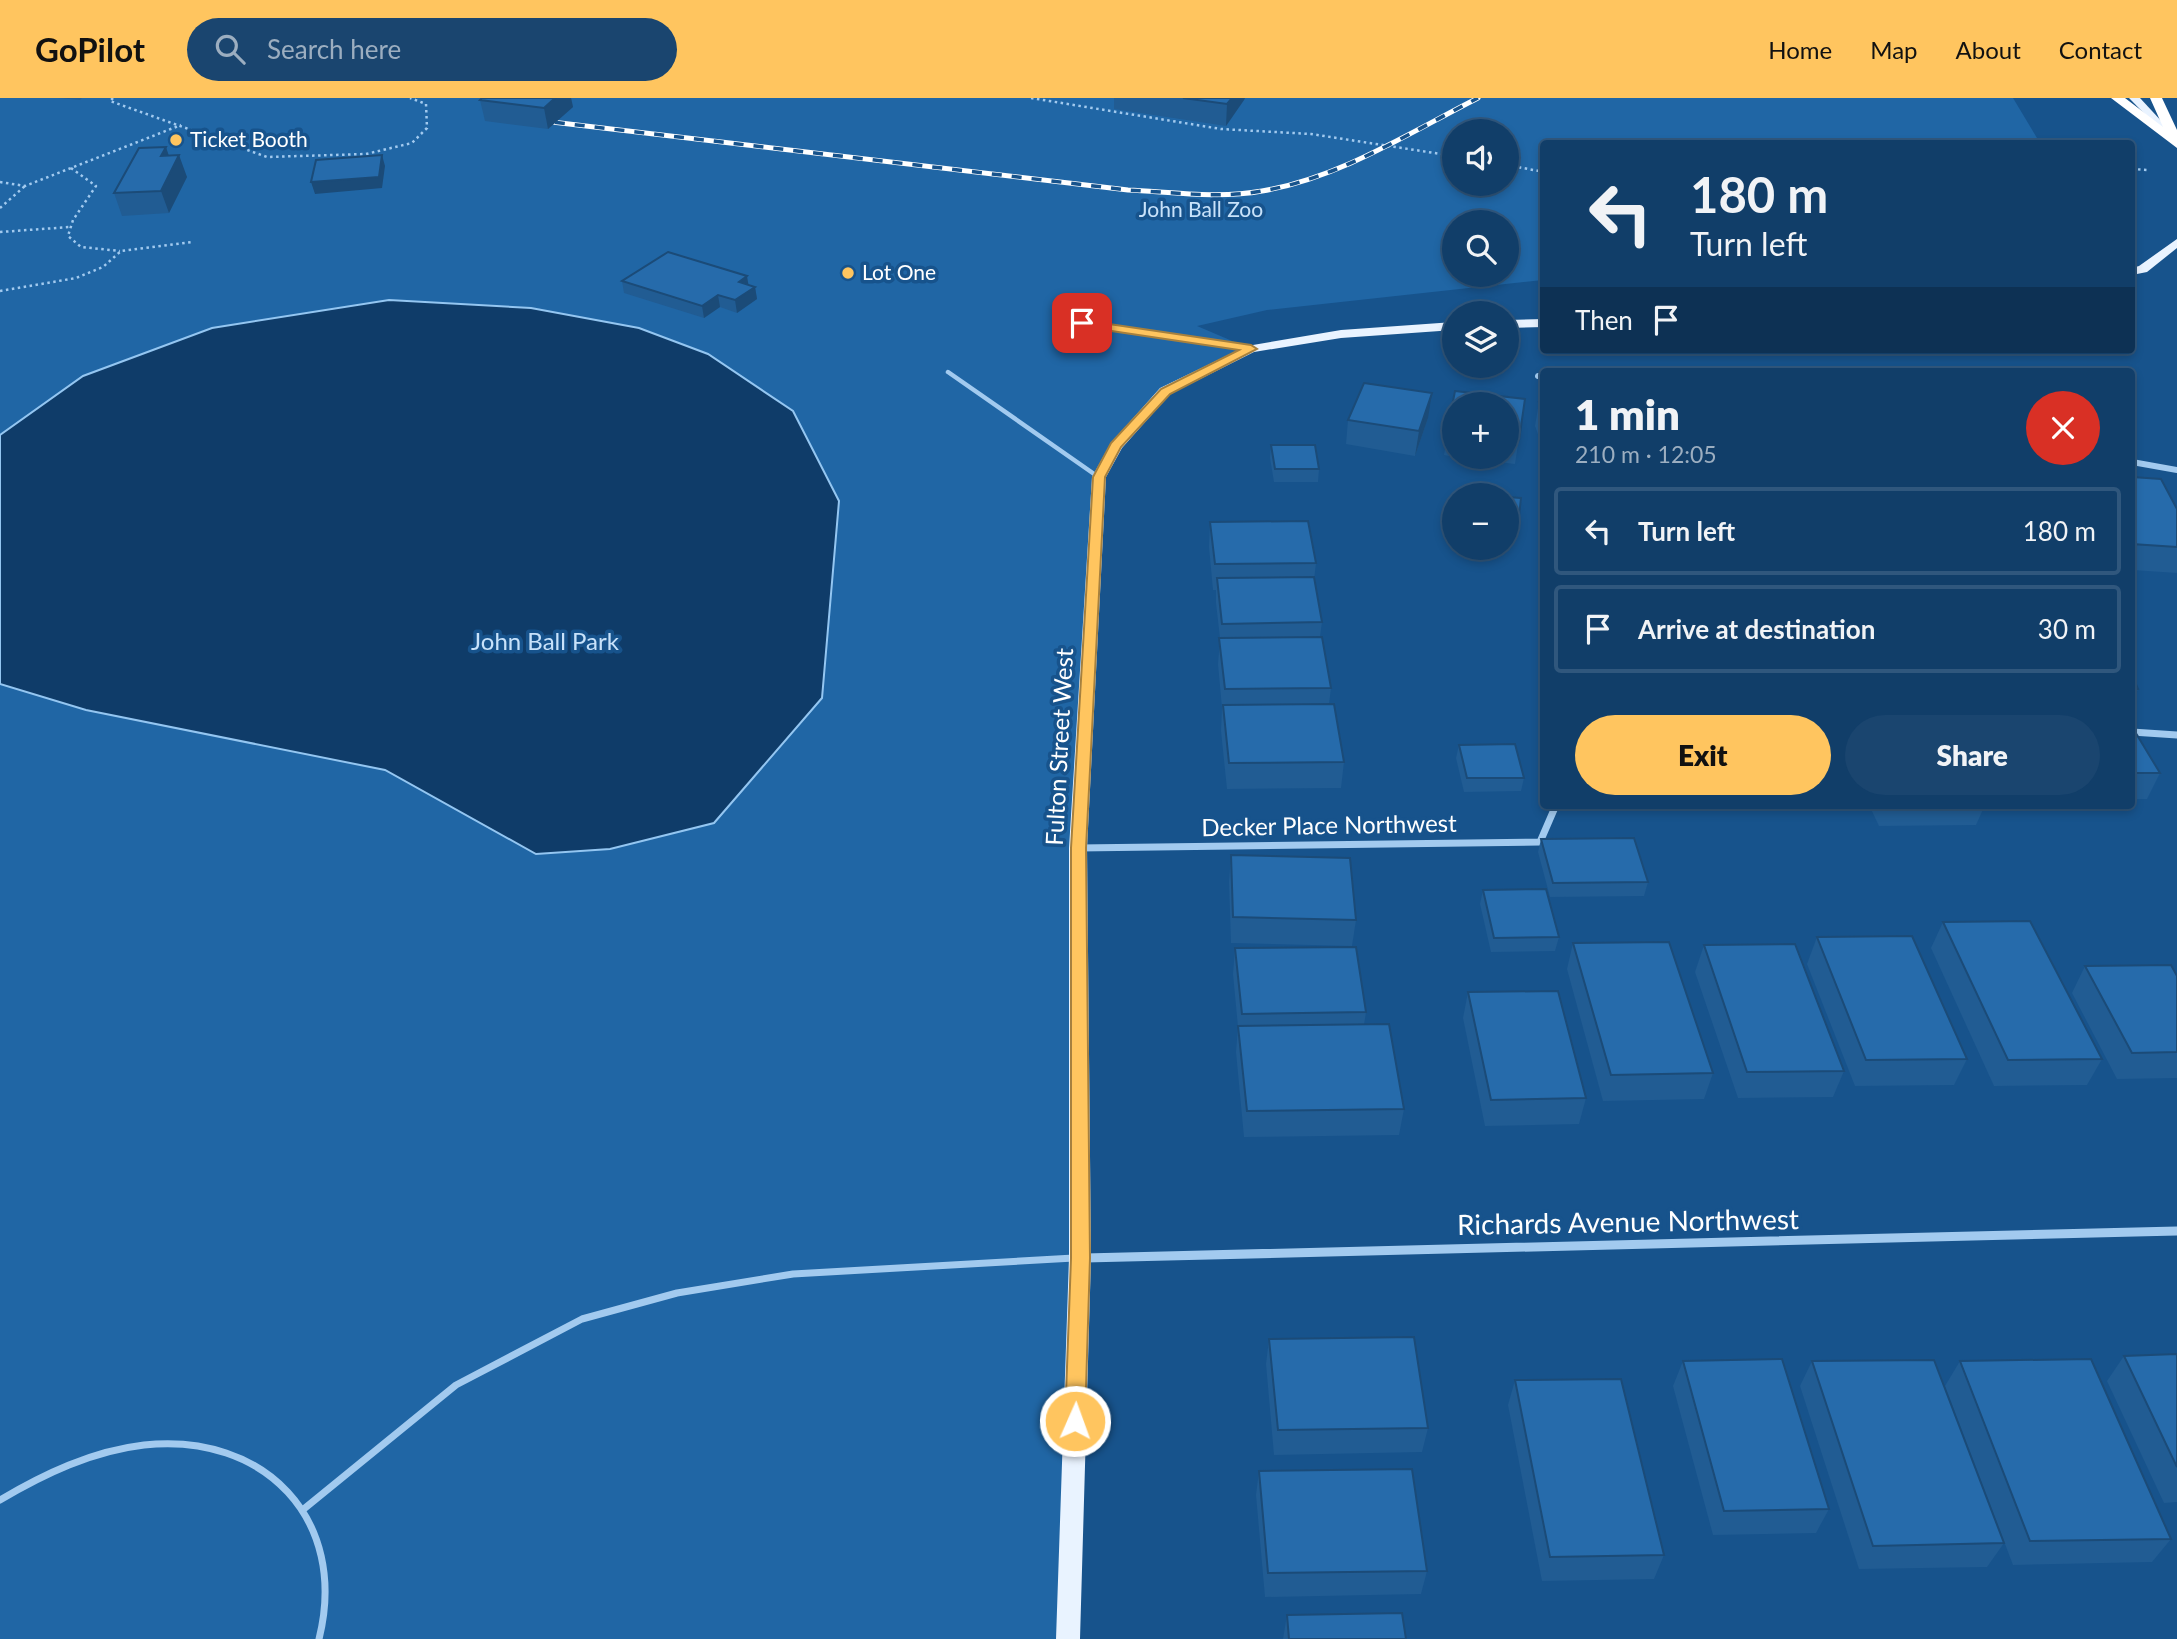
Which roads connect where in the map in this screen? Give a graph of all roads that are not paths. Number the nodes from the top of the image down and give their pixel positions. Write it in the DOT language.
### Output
graph roads {
  1 [pos="2117,98"];
  2 [pos="2134,98"];
  3 [pos="2156,98"];
  4 [pos="2177,144"];
  5 [pos="2177,242"];
  6 [pos="2135,271"];
  7 [pos="1059,320"];
  8 [pos="1540,323"];
  9 [pos="1519,324"];
  10 [pos="1442,327"];
  11 [pos="1251,349"];
  12 [pos="947,372"];
  13 [pos="2135,463"];
  14 [pos="2177,470"];
  15 [pos="1099,477"];
  16 [pos="2135,732"];
  17 [pos="2177,735"];
  18 [pos="1554,809"];
  19 [pos="1079,848"];
  20 [pos="2177,1231"];
  21 [pos="1080,1258"];
  22 [pos="1,1498"];
  23 [pos="305,1508"];
  24 [pos="319,1639"];
  25 [pos="1068,1639"];
  1 -- 4 [label="highway"];
  2 -- 4 [label="main road"];
  3 -- 4 [label="highway"];
  5 -- 6 [label="main road"];
  7 -- 11 [label="lane"];
  8 -- 9 [label="main road"];
  10 -- 11 [label="main road, Fulton Street West"];
  11 -- 15 [label="main road, Fulton Street West"];
  12 -- 15 [label="lane"];
  13 -- 14 [label="street"];
  15 -- 19 [label="main road, Fulton Street West"];
  16 -- 17 [label="street"];
  18 -- 19 [label="street, Decker Place Northwest"];
  19 -- 21 [label="main road, Fulton Street West"];
  20 -- 21 [label="street, Richards Avenue Northwest"];
  21 -- 23 [label="lane"];
  21 -- 25 [label="main road, Fulton Street West"];
  22 -- 23 [label="lane"];
  23 -- 24 [label="lane"];
}
